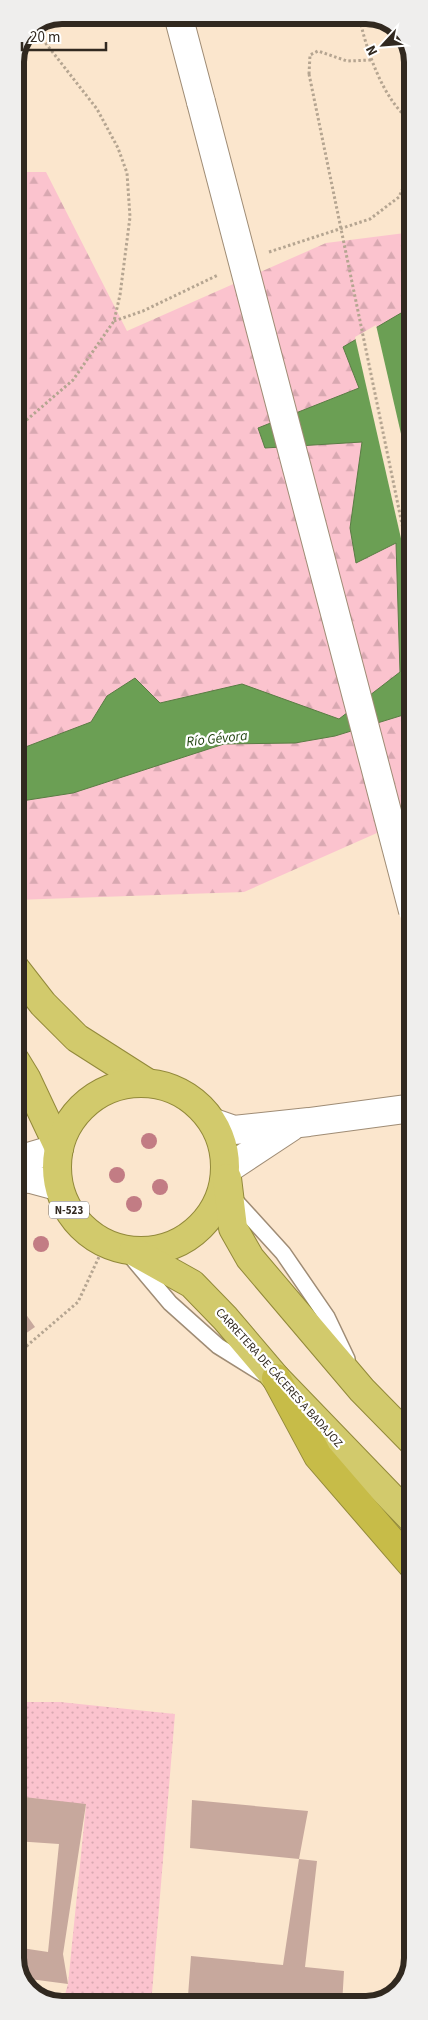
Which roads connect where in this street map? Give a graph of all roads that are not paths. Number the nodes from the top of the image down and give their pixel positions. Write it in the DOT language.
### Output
graph roads {
  1 [pos="180,24"];
  2 [pos="404,877"];
  3 [pos="24,980"];
  4 [pos="24,1078"];
  5 [pos="146,1082"];
  6 [pos="404,1109"];
  7 [pos="214,1124"];
  8 [pos="296,1124"];
  9 [pos="59,1148"];
  10 [pos="24,1158"];
  11 [pos="24,1179"];
  12 [pos="227,1182"];
  13 [pos="57,1186"];
  14 [pos="121,1247"];
  15 [pos="277,1381"];
  16 [pos="404,1433"];
  17 [pos="404,1511"];
  18 [pos="404,1556"];
  1 -- 2 [label="street, bridge"];
  3 -- 5 [label="highway, N-523"];
  4 -- 9 [label="highway"];
  5 -- 7 [label="highway, N-523"];
  5 -- 9 [label="highway, N-523"];
  6 -- 8 [label="street"];
  7 -- 8 [label="street"];
  7 -- 12 [label="highway, N-523"];
  8 -- 12 [label="street"];
  9 -- 10 [label="street"];
  9 -- 13 [label="highway, N-523"];
  11 -- 13 [label="street"];
  12 -- 14 [label="highway, N-523"];
  12 -- 16 [label="highway, N-523"];
  13 -- 14 [label="highway, N-523"];
  14 -- 15 [label="highway, CARRETERA DE CÁCERES A BADAJOZ / N-523"];
  15 -- 17 [label="highway, CARRETERA DE CÁCERES A BADAJOZ / N-523"];
  15 -- 18 [label="highway"];
}
